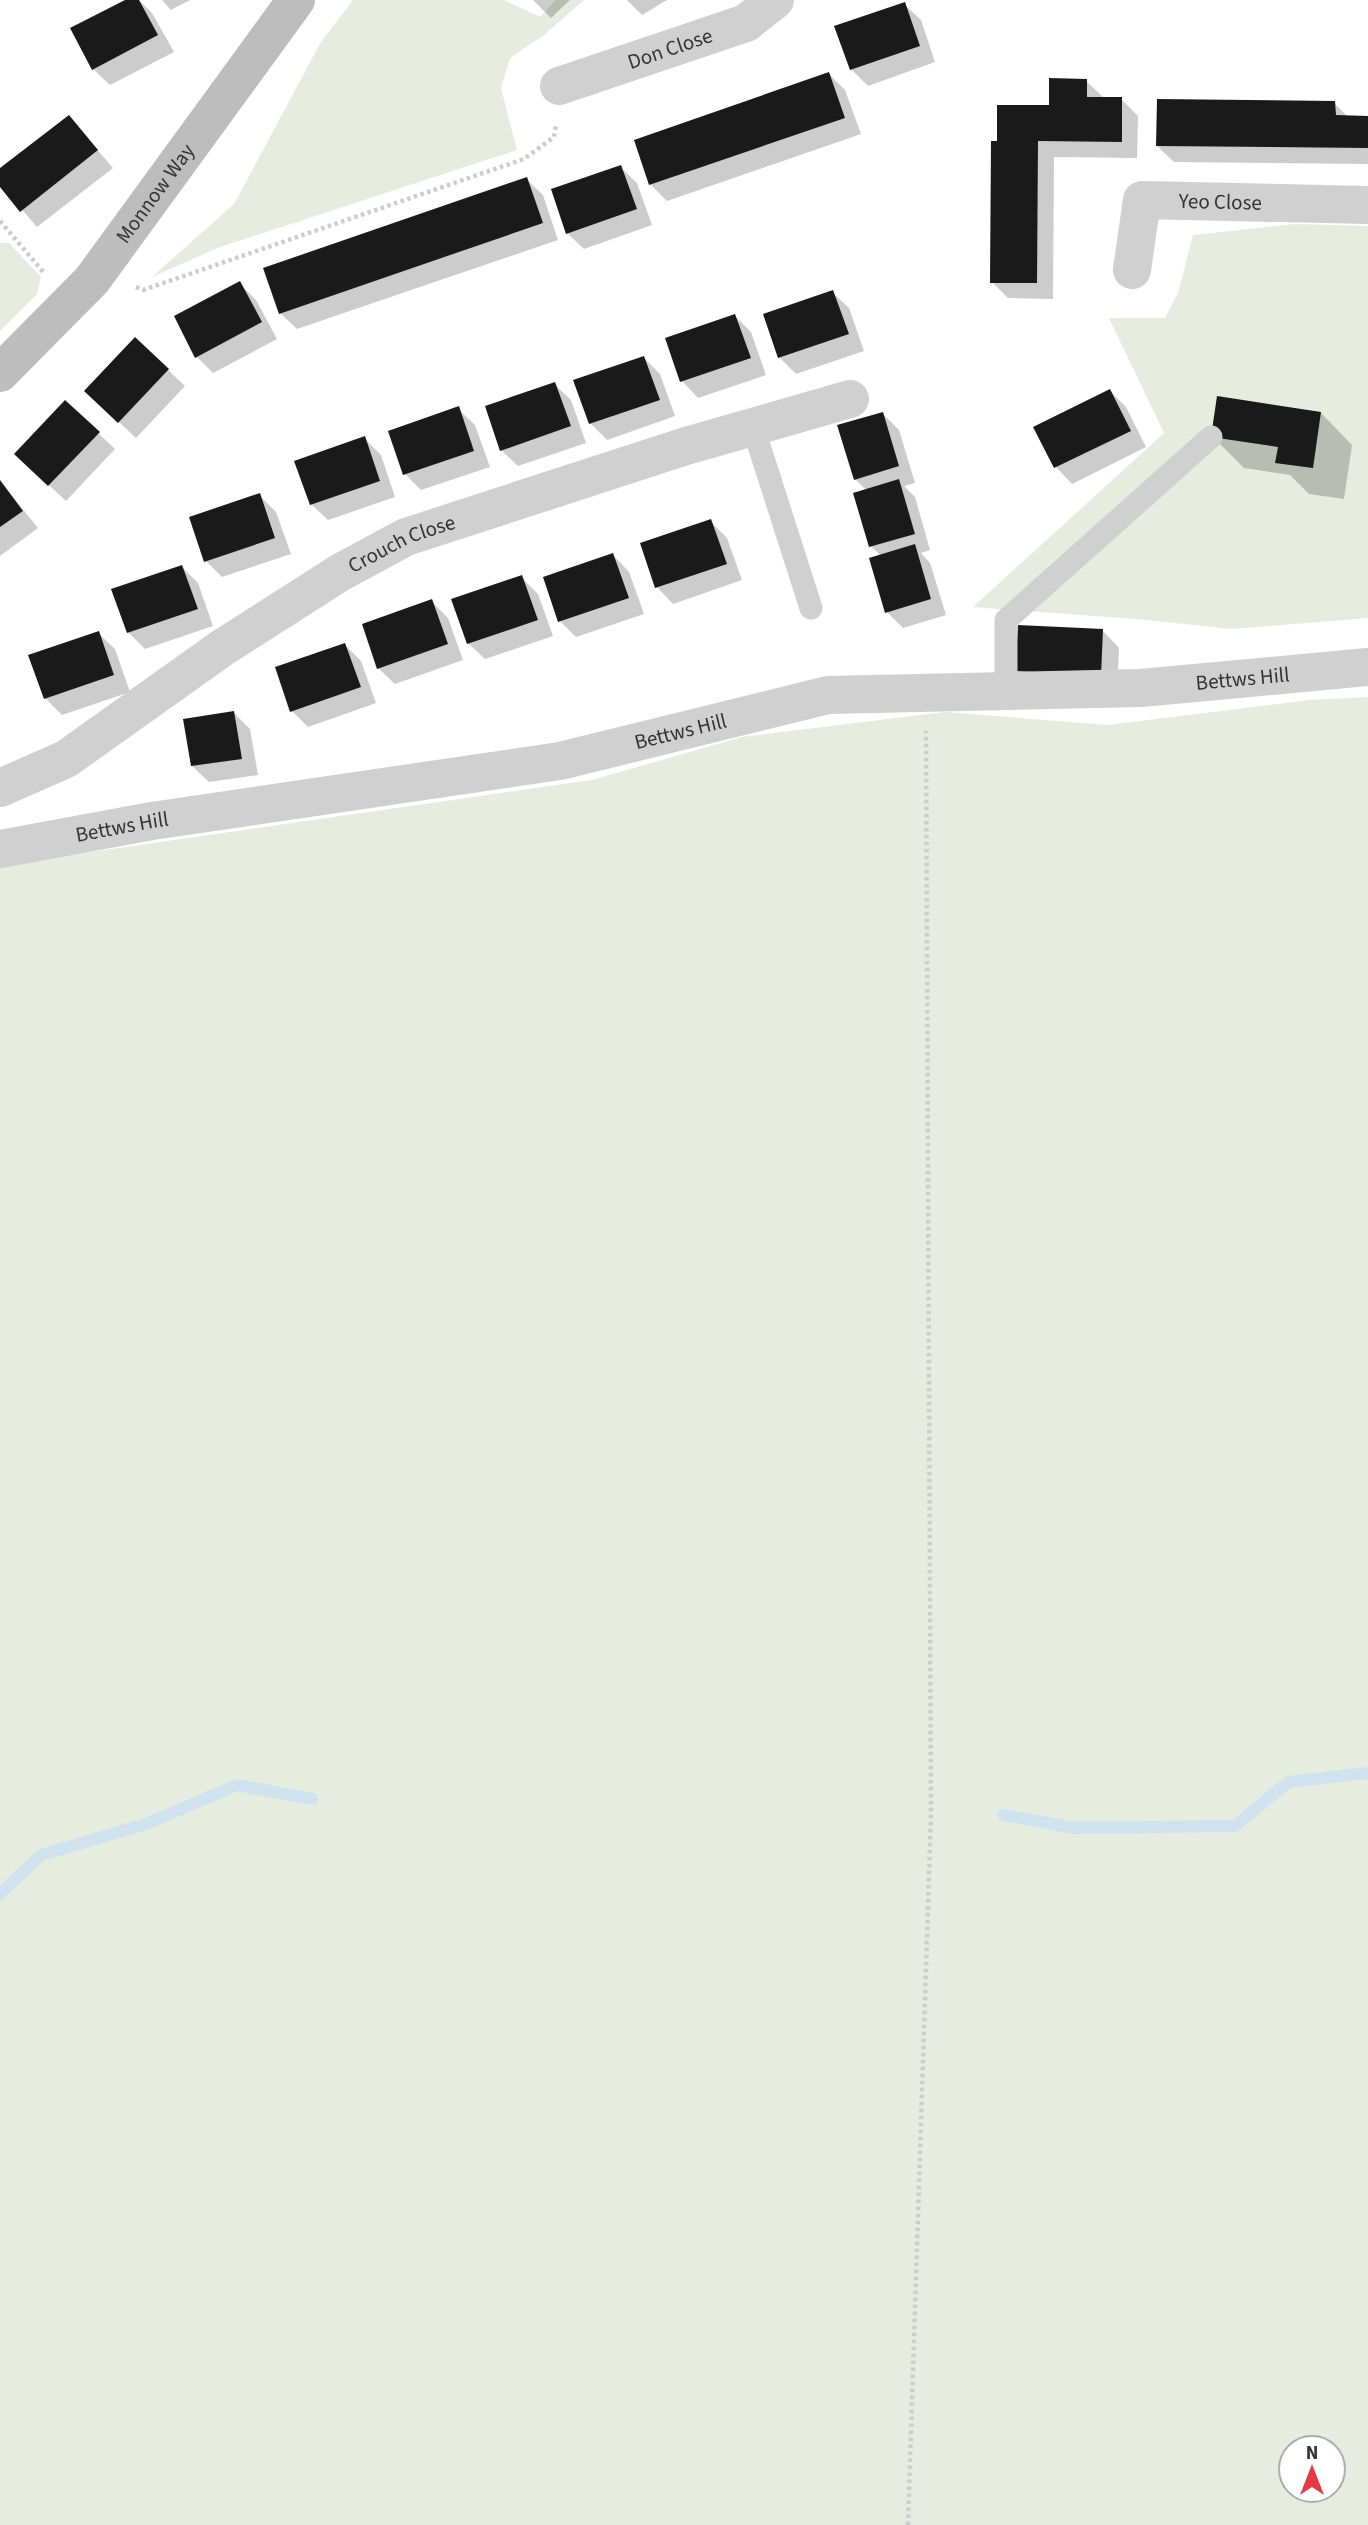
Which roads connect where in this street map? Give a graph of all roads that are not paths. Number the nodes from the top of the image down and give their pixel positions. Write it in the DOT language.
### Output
graph roads {
  1 [pos="296,0"];
  2 [pos="775,0"];
  3 [pos="559,86"];
  4 [pos="1368,205"];
  5 [pos="1132,270"];
  6 [pos="0,373"];
  7 [pos="850,399"];
  8 [pos="752,427"];
  9 [pos="1211,437"];
  10 [pos="811,608"];
  11 [pos="1368,667"];
  12 [pos="1006,691"];
  13 [pos="0,788"];
  14 [pos="0,849"];
  1 -- 6 [label="street, Monnow Way"];
  2 -- 3 [label="street, Don Close"];
  4 -- 5 [label="street, Yeo Close"];
  7 -- 8 [label="street, Crouch Close"];
  8 -- 10 [label="lane"];
  8 -- 13 [label="street, Crouch Close"];
  9 -- 12 [label="lane"];
  11 -- 12 [label="street, Bettws Hill"];
  12 -- 14 [label="street, Bettws Hill"];
}
